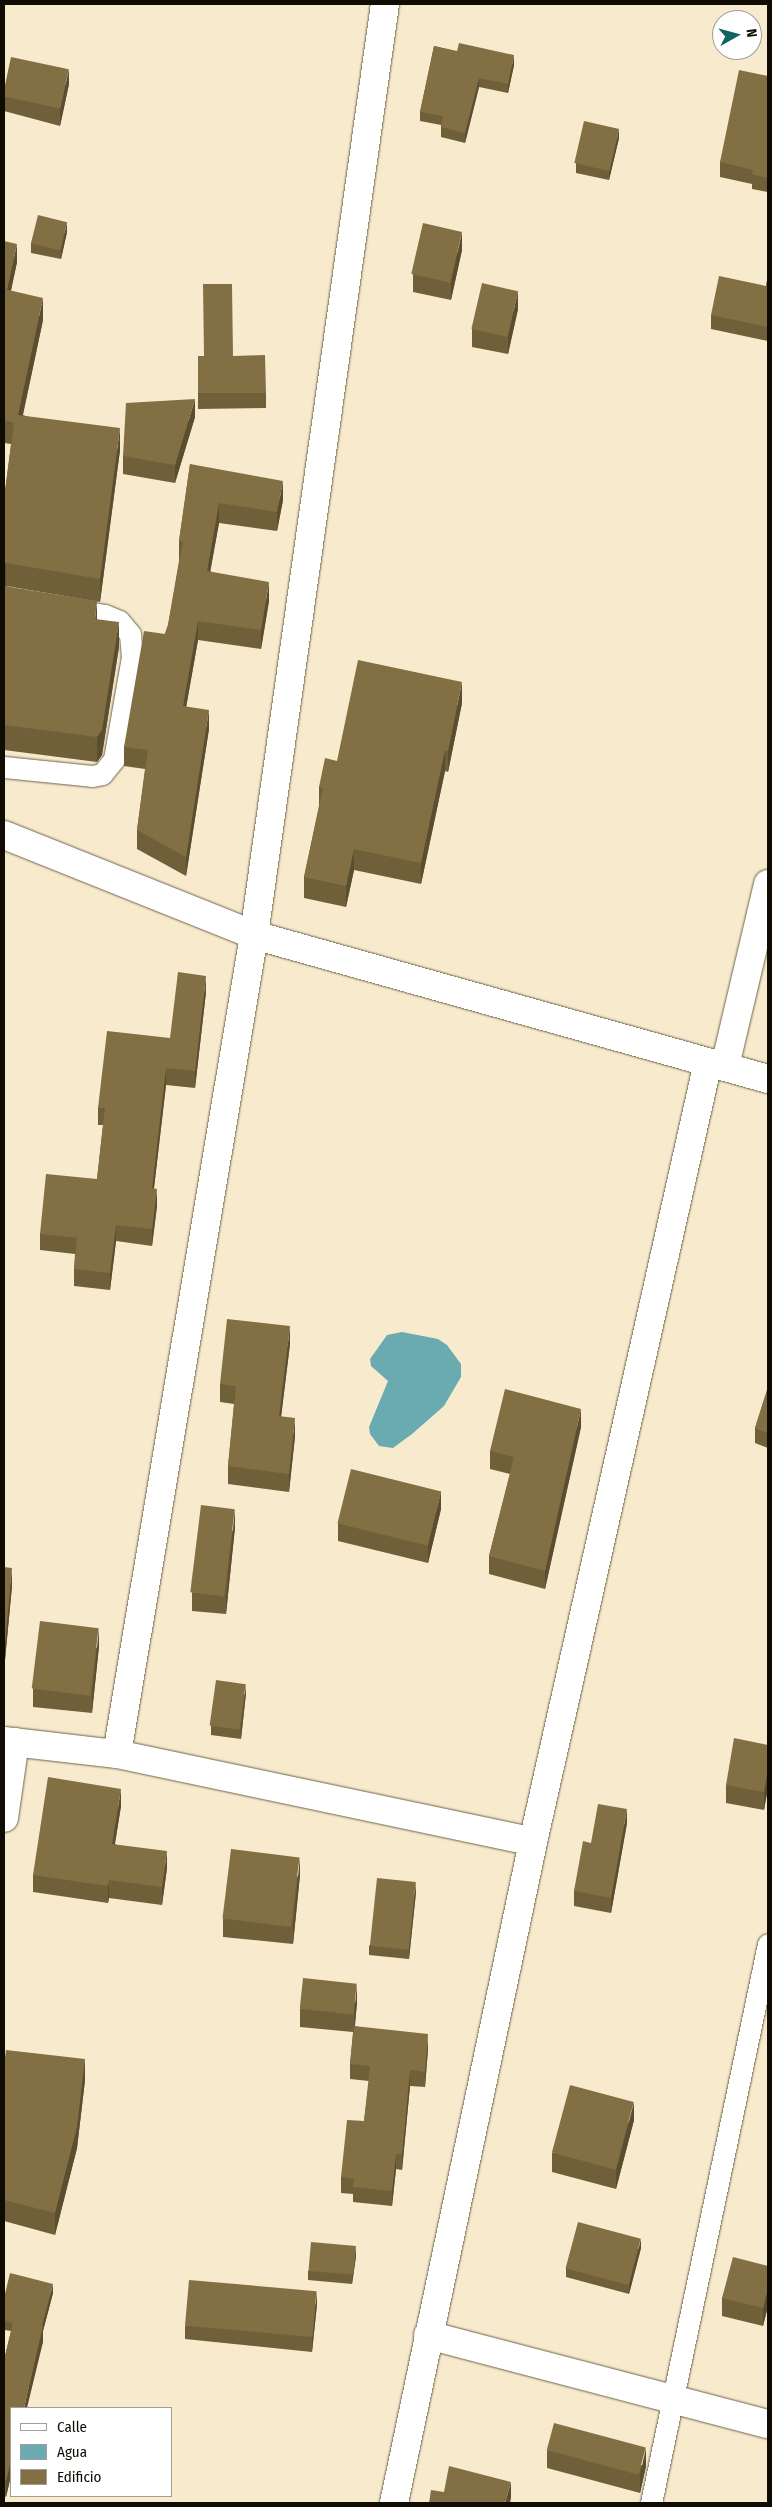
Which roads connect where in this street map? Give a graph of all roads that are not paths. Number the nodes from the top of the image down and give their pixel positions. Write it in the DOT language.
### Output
graph roads {
  1 [pos="385,4"];
  2 [pos="50,606"];
  3 [pos="4,767"];
  4 [pos="4,835"];
  5 [pos="768,884"];
  6 [pos="254,935"];
  7 [pos="717,1064"];
  8 [pos="768,1079"];
  9 [pos="9,1742"];
  10 [pos="117,1754"];
  11 [pos="4,1818"];
  12 [pos="533,1842"];
  13 [pos="768,1944"];
  14 [pos="428,2335"];
  15 [pos="672,2398"];
  16 [pos="768,2424"];
  17 [pos="394,2503"];
  18 [pos="651,2503"];
  1 -- 6 [label="street"];
  2 -- 3 [label="lane"];
  4 -- 6 [label="street"];
  5 -- 7 [label="street"];
  6 -- 7 [label="street"];
  6 -- 10 [label="street"];
  7 -- 8 [label="street"];
  7 -- 12 [label="street"];
  9 -- 10 [label="street"];
  9 -- 11 [label="street"];
  10 -- 12 [label="street"];
  12 -- 14 [label="street"];
  13 -- 15 [label="lane"];
  14 -- 15 [label="street"];
  14 -- 17 [label="street"];
  15 -- 16 [label="street"];
  15 -- 18 [label="lane"];
}
